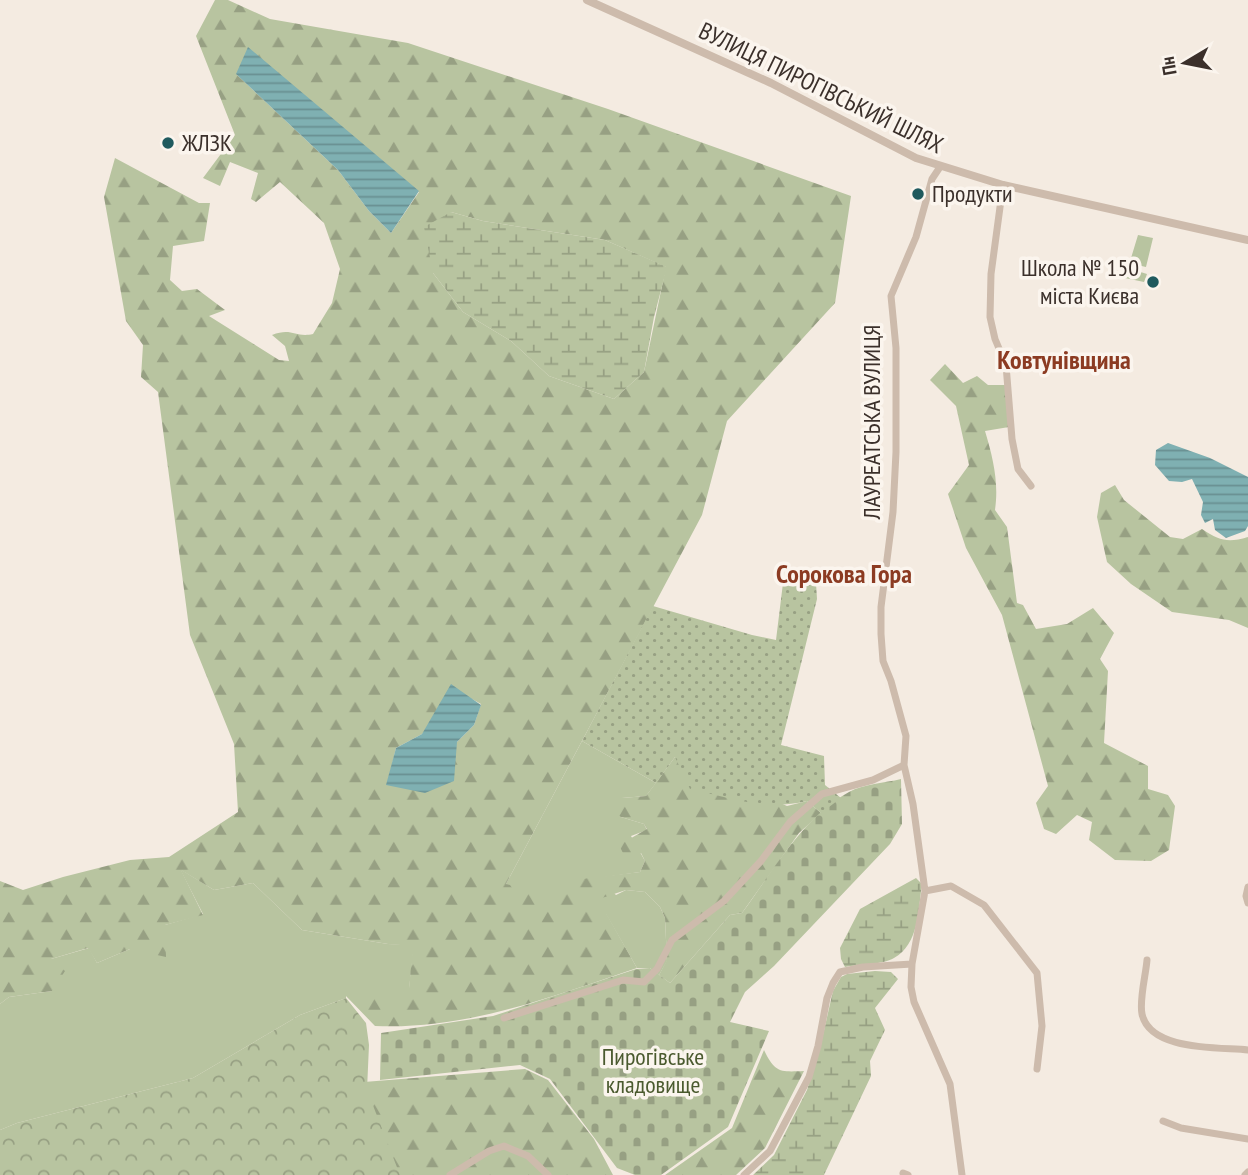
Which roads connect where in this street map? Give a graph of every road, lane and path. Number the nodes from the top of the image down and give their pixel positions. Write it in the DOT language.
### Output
graph roads {
  1 [pos="587,0"];
  2 [pos="940,167"];
  3 [pos="1003,185"];
  4 [pos="1248,240"];
  5 [pos="1031,486"];
  6 [pos="904,765"];
  7 [pos="1248,887"];
  8 [pos="925,891"];
  9 [pos="1248,903"];
  10 [pos="1147,960"];
  11 [pos="912,964"];
  12 [pos="505,1018"];
  13 [pos="1248,1050"];
  14 [pos="1037,1069"];
  15 [pos="1163,1121"];
  16 [pos="1248,1139"];
  17 [pos="450,1175"];
  18 [pos="548,1175"];
  19 [pos="744,1175"];
  20 [pos="962,1175"];
  1 -- 2 [label="street, ВУЛИЦЯ ПИРОГІВСЬКИЙ ШЛЯХ"];
  2 -- 3 [label="street, ВУЛИЦЯ ПИРОГІВСЬКИЙ ШЛЯХ"];
  2 -- 6 [label="street, ЛАУРЕАТСЬКА ВУЛИЦЯ"];
  3 -- 4 [label="street, ВУЛИЦЯ ПИРОГІВСЬКИЙ ШЛЯХ"];
  3 -- 5 [label="street"];
  6 -- 8 [label="street, ЛАУРЕАТСЬКА ВУЛИЦЯ"];
  6 -- 12 [label="street"];
  7 -- 9 [label="street"];
  8 -- 11 [label="street, ЛАУРЕАТСЬКА ВУЛИЦЯ"];
  8 -- 14 [label="street"];
  10 -- 13 [label="street"];
  11 -- 19 [label="street"];
  11 -- 20 [label="street, ЛАУРЕАТСЬКА ВУЛИЦЯ"];
  15 -- 16 [label="street"];
  17 -- 18 [label="street"];
}
